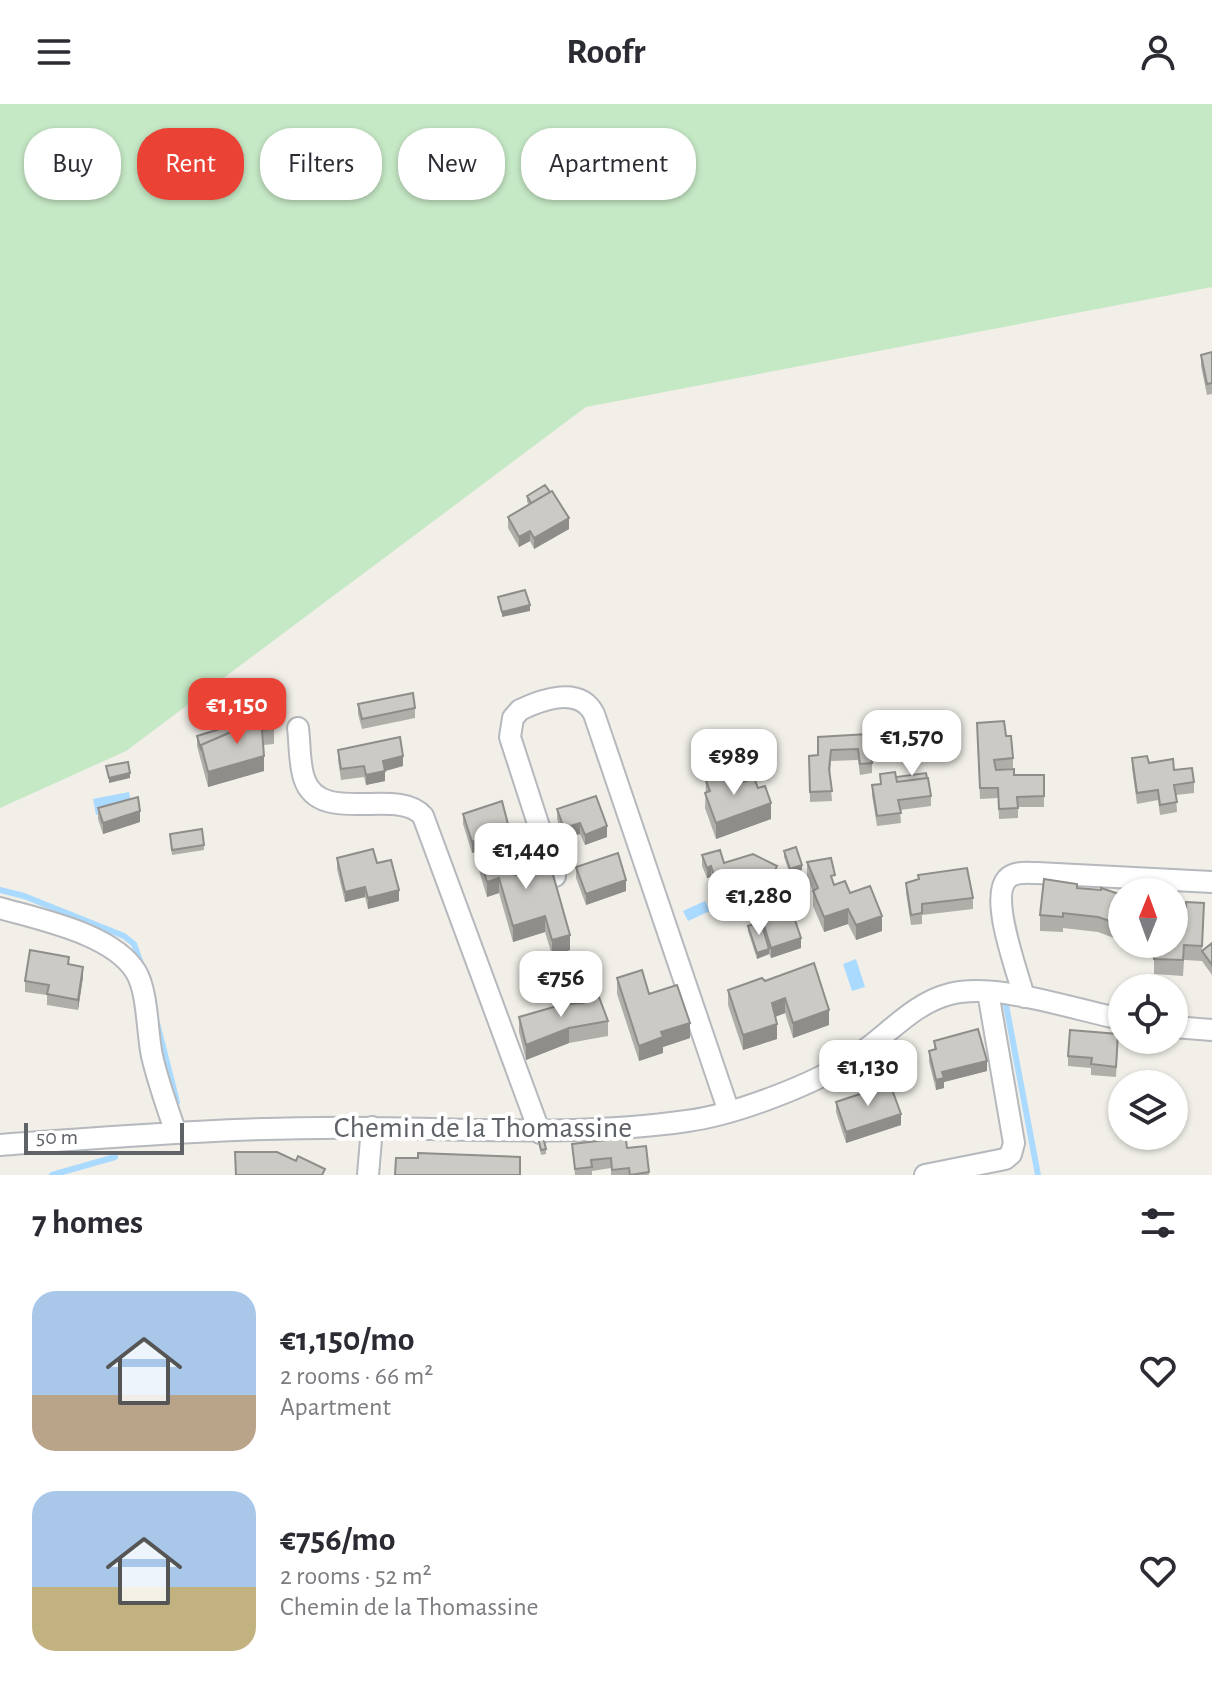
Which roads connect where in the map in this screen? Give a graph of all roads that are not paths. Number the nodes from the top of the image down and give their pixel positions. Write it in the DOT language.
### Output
graph roads {
  1 [pos="298,728"];
  2 [pos="555,876"];
  3 [pos="1212,882"];
  4 [pos="0,908"];
  5 [pos="988,992"];
  6 [pos="1024,997"];
  7 [pos="1108,1016"];
  8 [pos="1188,1028"];
  9 [pos="1212,1030"];
  10 [pos="729,1112"];
  11 [pos="372,1127"];
  12 [pos="176,1133"];
  13 [pos="540,1133"];
  14 [pos="0,1145"];
  15 [pos="368,1175"];
  16 [pos="925,1175"];
  1 -- 13 [label="street"];
  2 -- 10 [label="street"];
  3 -- 6 [label="street"];
  4 -- 12 [label="street"];
  5 -- 6 [label="street, Chemin de la Thomassine"];
  5 -- 10 [label="street, Chemin de la Thomassine"];
  5 -- 16 [label="street"];
  6 -- 7 [label="street, Chemin de la Thomassine"];
  8 -- 9 [label="street"];
  10 -- 13 [label="street, Chemin de la Thomassine"];
  11 -- 12 [label="street, Chemin de la Thomassine"];
  11 -- 13 [label="street, Chemin de la Thomassine"];
  11 -- 15 [label="street"];
  12 -- 14 [label="street, Chemin de la Thomassine"];
}
